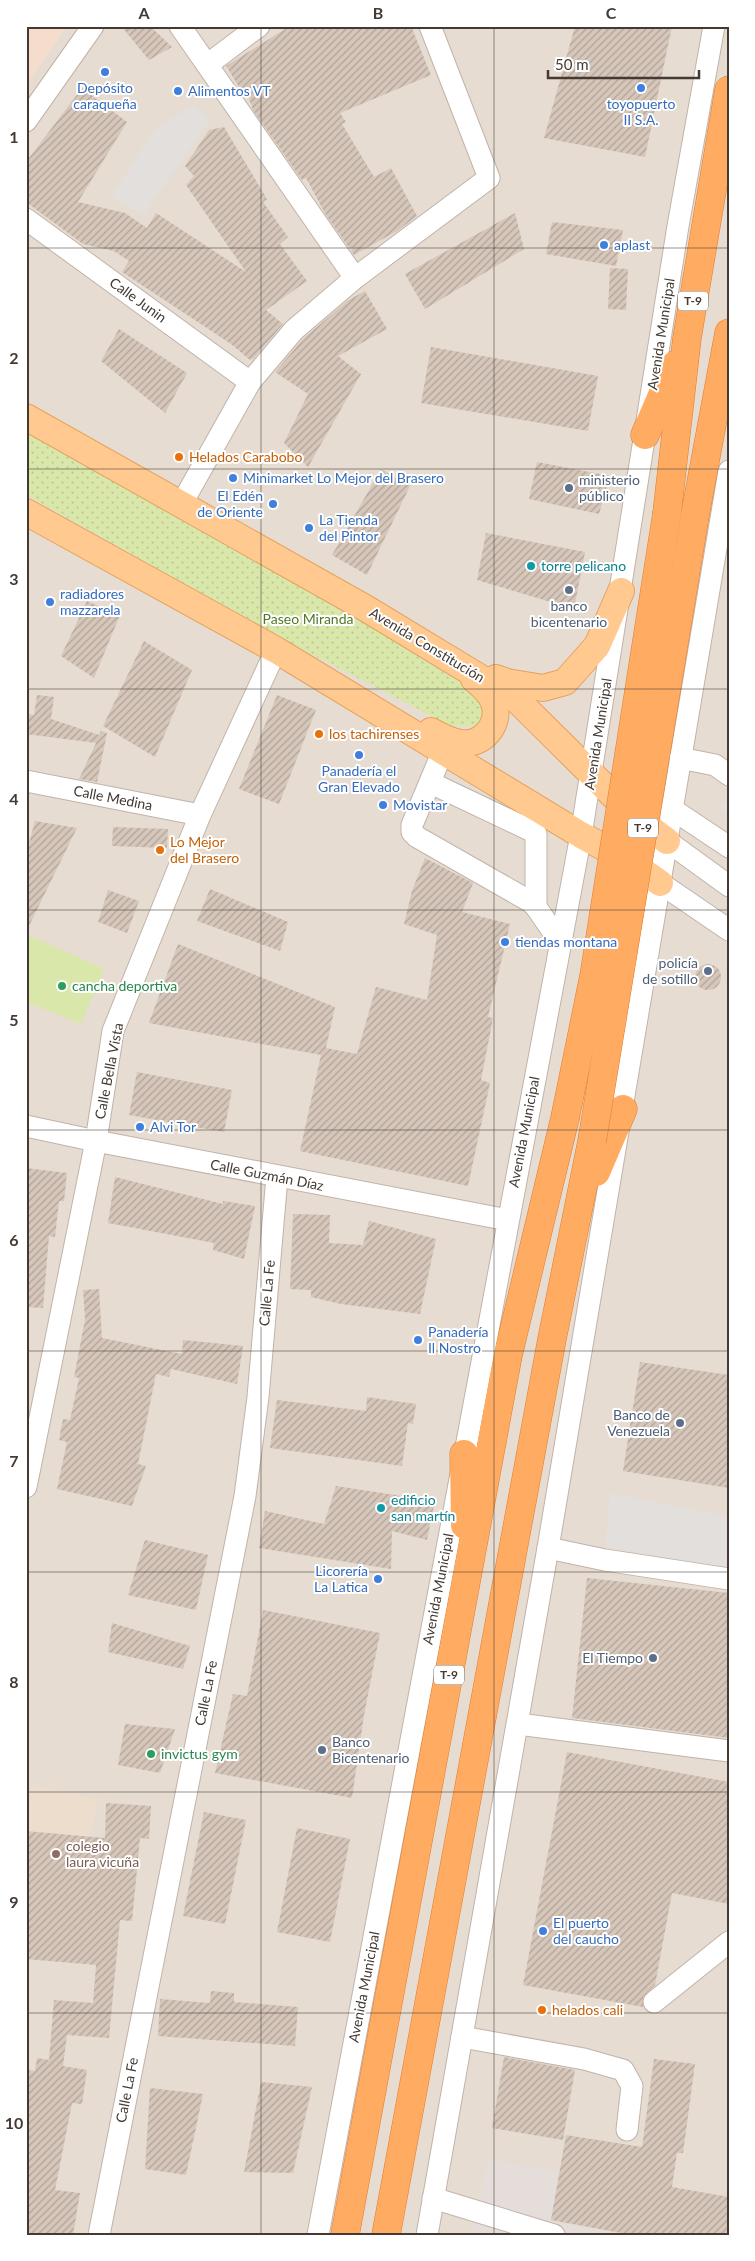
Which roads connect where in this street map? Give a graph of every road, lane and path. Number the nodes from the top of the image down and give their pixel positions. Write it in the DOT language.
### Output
graph roads {
  1 [pos="93,26"];
  2 [pos="180,26"];
  3 [pos="259,26"];
  4 [pos="430,26"];
  5 [pos="714,26"];
  6 [pos="207,65"];
  7 [pos="729,90"];
  8 [pos="26,120"];
  9 [pos="26,219"];
  10 [pos="356,278"];
  11 [pos="729,333"];
  12 [pos="687,338"];
  13 [pos="250,382"];
  14 [pos="26,417"];
  15 [pos="645,435"];
  16 [pos="729,471"];
  17 [pos="182,503"];
  18 [pos="26,512"];
  19 [pos="621,591"];
  20 [pos="276,650"];
  21 [pos="446,656"];
  22 [pos="443,751"];
  23 [pos="680,758"];
  24 [pos="592,773"];
  25 [pos="729,775"];
  26 [pos="26,781"];
  27 [pos="431,783"];
  28 [pos="672,809"];
  29 [pos="200,815"];
  30 [pos="581,835"];
  31 [pos="667,842"];
  32 [pos="729,846"];
  33 [pos="660,883"];
  34 [pos="729,886"];
  35 [pos="536,907"];
  36 [pos="729,930"];
  37 [pos="560,942"];
  38 [pos="623,1109"];
  39 [pos="26,1126"];
  40 [pos="96,1142"];
  41 [pos="277,1177"];
  42 [pos="576,1217"];
  43 [pos="508,1220"];
  44 [pos="464,1454"];
  45 [pos="26,1486"];
  46 [pos="548,1548"];
  47 [pos="467,1579"];
  48 [pos="729,1579"];
  49 [pos="518,1724"];
  50 [pos="729,1751"];
  51 [pos="729,1942"];
  52 [pos="654,2002"];
  53 [pos="462,2037"];
  54 [pos="627,2130"];
  55 [pos="433,2198"];
  56 [pos="99,2235"];
  57 [pos="318,2235"];
  58 [pos="345,2235"];
  59 [pos="386,2235"];
  60 [pos="427,2235"];
  61 [pos="554,2235"];
  1 -- 8 [label="street"];
  2 -- 6 [label="street"];
  3 -- 6 [label="street"];
  4 -- 10 [label="street"];
  5 -- 15 [label="street, Avenida Municipal / T-9"];
  6 -- 10 [label="street"];
  7 -- 12 [label="highway, Avenida Municipal / T-9"];
  9 -- 13 [label="street, Calle Junin"];
  10 -- 13 [label="street"];
  11 -- 42 [label="highway, T-9, bridge"];
  12 -- 15 [label="highway"];
  12 -- 47 [label="highway, Avenida Municipal / T-9, bridge"];
  13 -- 17 [label="street"];
  14 -- 17 [label="main road, Avenida Constitución"];
  15 -- 19 [label="street, Avenida Municipal / T-9"];
  16 -- 23 [label="street, T-9"];
  17 -- 21 [label="main road, Avenida Constitución"];
  18 -- 20 [label="main road"];
  19 -- 21 [label="main road"];
  19 -- 24 [label="street, Avenida Municipal / T-9"];
  20 -- 21 [label="main road"];
  20 -- 22 [label="main road"];
  20 -- 29 [label="street, Calle Bella Vista"];
  21 -- 24 [label="main road, Avenida Constitución"];
  22 -- 27 [label="street"];
  22 -- 30 [label="main road"];
  23 -- 25 [label="street"];
  23 -- 28 [label="street, T-9"];
  24 -- 30 [label="street, Avenida Municipal / T-9"];
  24 -- 31 [label="main road, Avenida Constitución"];
  26 -- 29 [label="street, Calle Medina"];
  27 -- 35 [label="street"];
  27 -- 35 [label="street"];
  28 -- 31 [label="street, T-9"];
  28 -- 32 [label="street"];
  29 -- 40 [label="street, Calle Bella Vista"];
  30 -- 33 [label="main road"];
  30 -- 37 [label="street, Avenida Municipal / T-9"];
  31 -- 33 [label="street, T-9"];
  31 -- 34 [label="street"];
  33 -- 36 [label="street"];
  33 -- 38 [label="street, T-9"];
  35 -- 37 [label="street"];
  37 -- 43 [label="street, Avenida Municipal / T-9"];
  38 -- 42 [label="highway"];
  38 -- 46 [label="street, T-9"];
  39 -- 40 [label="street, Calle Guzmán Díaz"];
  40 -- 41 [label="street, Calle Guzmán Díaz"];
  40 -- 45 [label="street, Calle Bella Vista"];
  41 -- 43 [label="street, Calle Guzmán Díaz"];
  41 -- 56 [label="street, Calle La Fe"];
  42 -- 59 [label="highway, T-9"];
  43 -- 44 [label="street, Avenida Municipal / T-9"];
  44 -- 47 [label="highway"];
  44 -- 57 [label="street, Avenida Municipal / T-9"];
  46 -- 48 [label="street"];
  46 -- 49 [label="street, T-9"];
  47 -- 58 [label="highway, Avenida Municipal / T-9"];
  49 -- 50 [label="street"];
  49 -- 53 [label="street, T-9"];
  51 -- 52 [label="street"];
  53 -- 54 [label="street"];
  53 -- 55 [label="street, T-9"];
  55 -- 60 [label="street, T-9"];
  55 -- 61 [label="street"];
}
